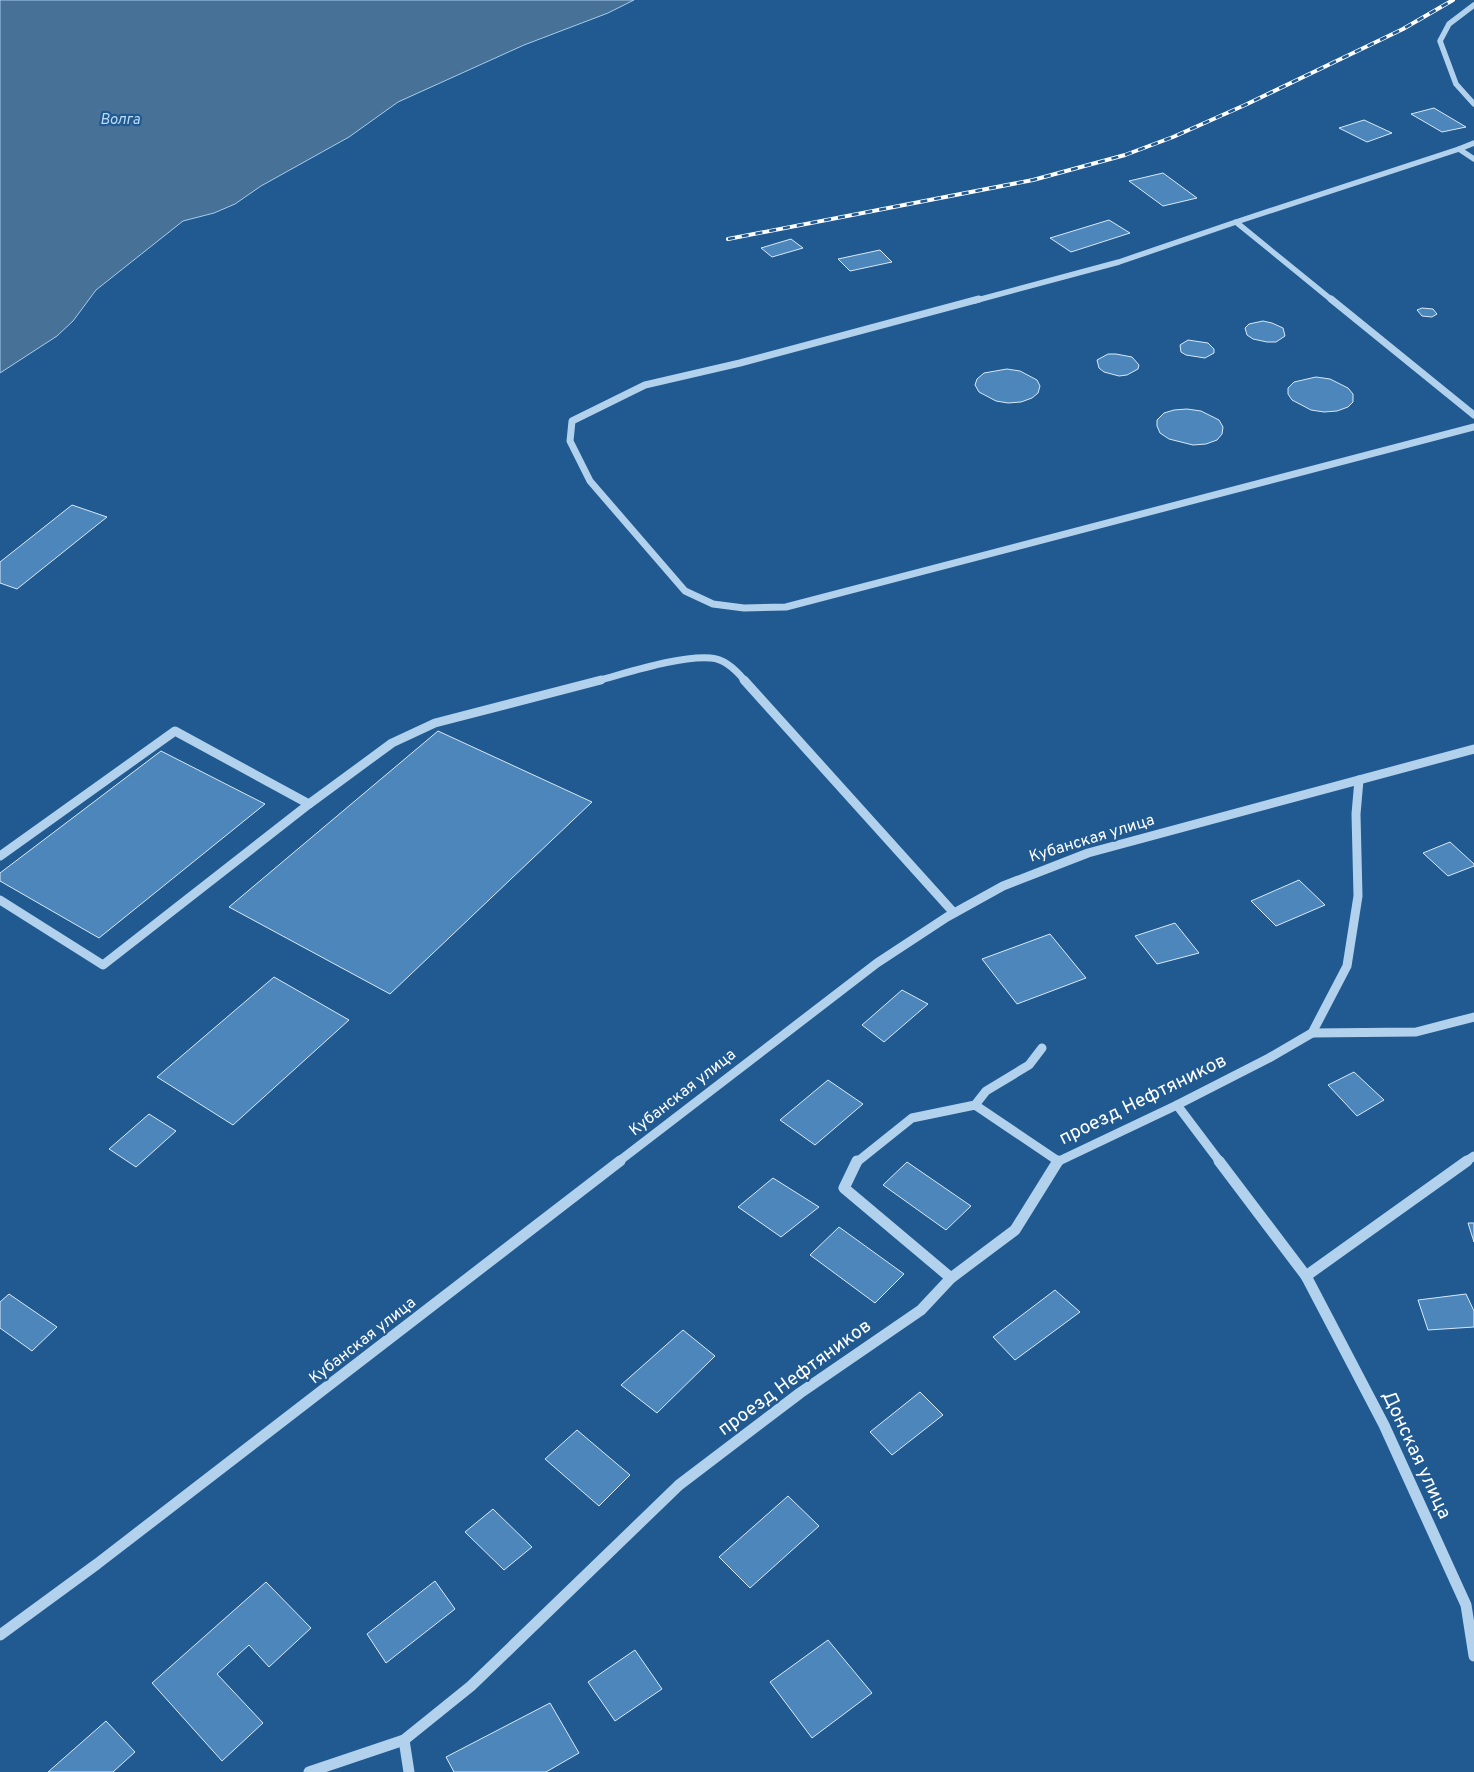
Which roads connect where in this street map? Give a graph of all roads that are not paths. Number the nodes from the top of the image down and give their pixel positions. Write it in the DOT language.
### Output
graph roads {
  1 [pos="1474,5"];
  2 [pos="1474,104"];
  3 [pos="1474,143"];
  4 [pos="1459,149"];
  5 [pos="1474,159"];
  6 [pos="1236,222"];
  7 [pos="1474,415"];
  8 [pos="1474,427"];
  9 [pos="1474,749"];
  10 [pos="1359,780"];
  11 [pos="309,804"];
  12 [pos="0,856"];
  13 [pos="0,900"];
  14 [pos="954,913"];
  15 [pos="1474,1017"];
  16 [pos="1312,1033"];
  17 [pos="1042,1048"];
  18 [pos="975,1104"];
  19 [pos="1178,1105"];
  20 [pos="1474,1156"];
  21 [pos="1058,1161"];
  22 [pos="1306,1276"];
  23 [pos="951,1278"];
  24 [pos="0,1635"];
  25 [pos="1474,1656"];
  26 [pos="404,1740"];
  27 [pos="309,1772"];
  28 [pos="409,1772"];
  1 -- 2 [label="street"];
  3 -- 4 [label="street"];
  4 -- 5 [label="street"];
  4 -- 6 [label="street"];
  6 -- 7 [label="street"];
  6 -- 8 [label="street"];
  9 -- 10 [label="street, Кубанская улица"];
  10 -- 14 [label="street, Кубанская улица"];
  10 -- 16 [label="street"];
  11 -- 12 [label="street"];
  11 -- 13 [label="street"];
  11 -- 14 [label="street"];
  14 -- 24 [label="street, Кубанская улица"];
  15 -- 16 [label="street, проезд Нефтяников"];
  16 -- 19 [label="street, проезд Нефтяников"];
  17 -- 18 [label="street"];
  18 -- 21 [label="street"];
  18 -- 23 [label="street"];
  19 -- 21 [label="street, проезд Нефтяников"];
  19 -- 22 [label="street, Донская улица"];
  20 -- 22 [label="street"];
  21 -- 23 [label="street, проезд Нефтяников"];
  22 -- 25 [label="street, Донская улица"];
  23 -- 26 [label="street, проезд Нефтяников"];
  26 -- 27 [label="street, проезд Нефтяников"];
  26 -- 28 [label="street"];
}
